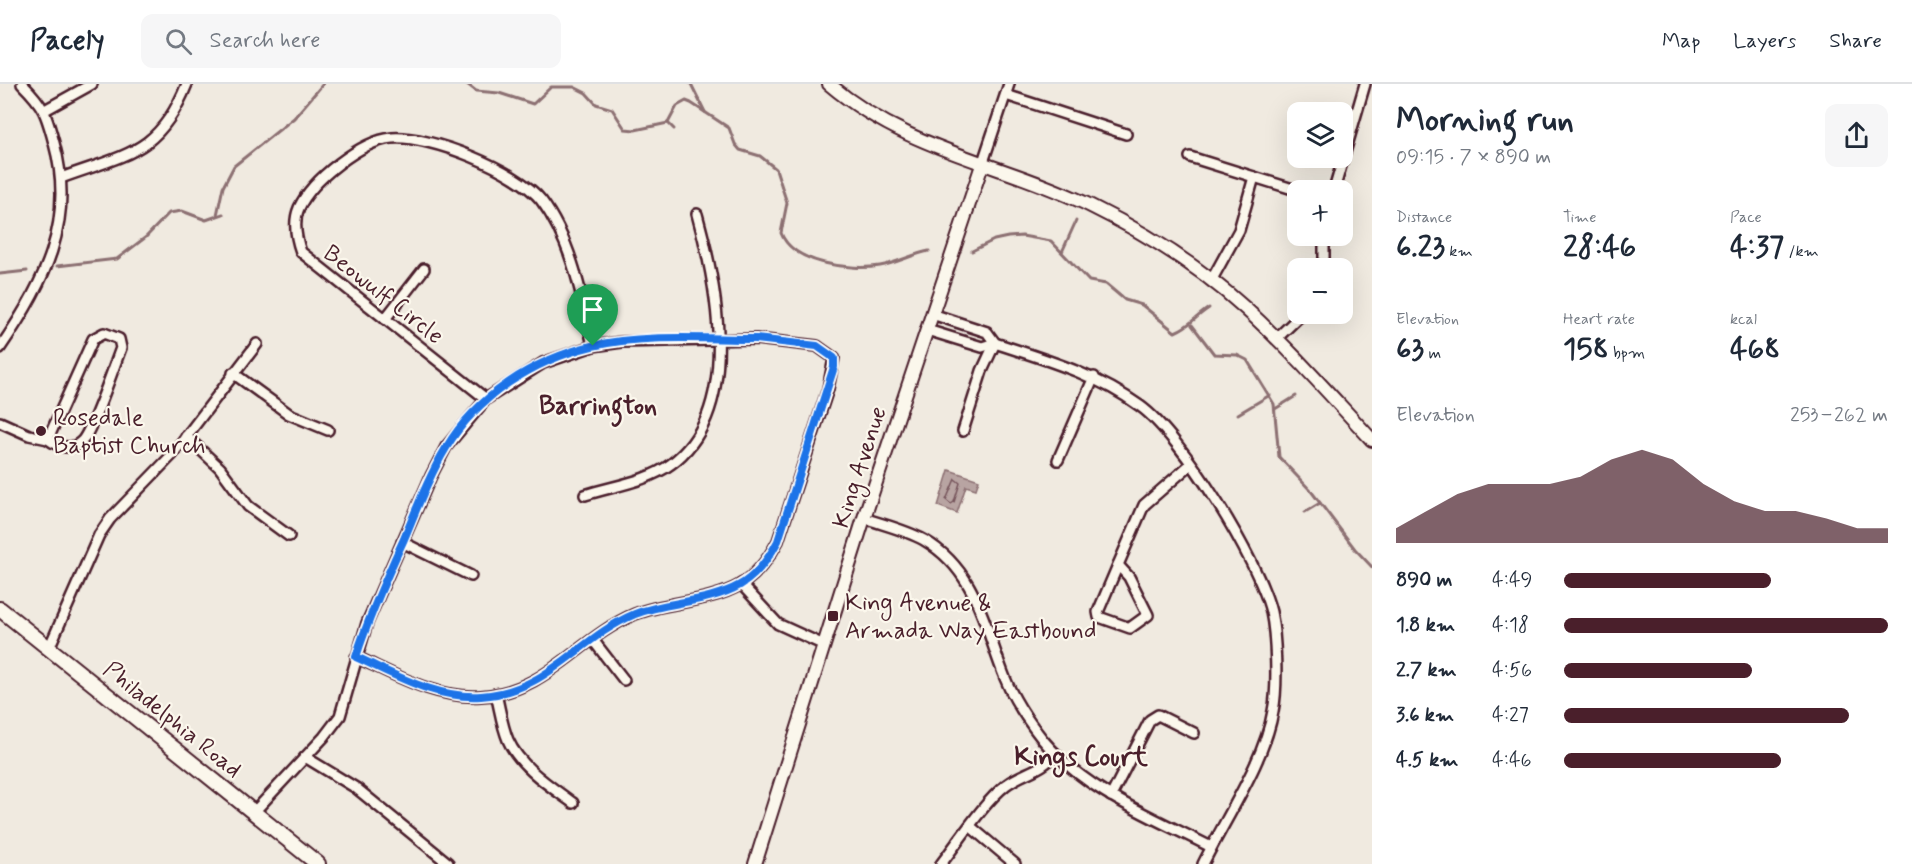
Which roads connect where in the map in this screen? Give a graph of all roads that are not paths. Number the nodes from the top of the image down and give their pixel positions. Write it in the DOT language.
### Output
graph roads {
  1 [pos="22,84"];
  2 [pos="92,84"];
  3 [pos="187,84"];
  4 [pos="829,84"];
  5 [pos="1009,84"];
  6 [pos="1365,84"];
  7 [pos="1006,95"];
  8 [pos="45,110"];
  9 [pos="1126,134"];
  10 [pos="1190,157"];
  11 [pos="982,165"];
  12 [pos="1254,177"];
  13 [pos="61,178"];
  14 [pos="1337,180"];
  15 [pos="1287,187"];
  16 [pos="697,214"];
  17 [pos="424,269"];
  18 [pos="1211,281"];
  19 [pos="932,314"];
  20 [pos="385,319"];
  21 [pos="1292,324"];
  22 [pos="927,330"];
  23 [pos="9,334"];
  24 [pos="719,339"];
  25 [pos="1276,339"];
  26 [pos="995,343"];
  27 [pos="257,344"];
  28 [pos="593,346"];
  29 [pos="0,348"];
  30 [pos="0,360"];
  31 [pos="232,373"];
  32 [pos="1094,377"];
  33 [pos="486,399"];
  34 [pos="0,422"];
  35 [pos="328,430"];
  36 [pos="963,431"];
  37 [pos="186,436"];
  38 [pos="48,439"];
  39 [pos="1372,440"];
  40 [pos="1058,460"];
  41 [pos="1191,464"];
  42 [pos="585,495"];
  43 [pos="864,518"];
  44 [pos="290,536"];
  45 [pos="402,542"];
  46 [pos="1118,565"];
  47 [pos="471,576"];
  48 [pos="741,584"];
  49 [pos="0,609"];
  50 [pos="593,640"];
  51 [pos="824,645"];
  52 [pos="49,648"];
  53 [pos="356,657"];
  54 [pos="624,680"];
  55 [pos="496,694"];
  56 [pos="1194,733"];
  57 [pos="1055,753"];
  58 [pos="304,757"];
  59 [pos="1111,796"];
  60 [pos="573,803"];
  61 [pos="254,812"];
  62 [pos="971,826"];
  63 [pos="1211,847"];
  64 [pos="448,863"];
  65 [pos="318,864"];
  66 [pos="754,864"];
  67 [pos="941,864"];
  68 [pos="1015,864"];
  69 [pos="1203,864"];
  1 -- 8 [label="street"];
  2 -- 8 [label="street"];
  3 -- 13 [label="street"];
  4 -- 11 [label="street"];
  5 -- 7 [label="street, King Avenue"];
  6 -- 14 [label="street"];
  7 -- 9 [label="street"];
  7 -- 11 [label="street, King Avenue"];
  8 -- 13 [label="street"];
  10 -- 12 [label="street"];
  11 -- 18 [label="street"];
  11 -- 19 [label="street, King Avenue"];
  12 -- 15 [label="street"];
  12 -- 18 [label="street"];
  13 -- 23 [label="street"];
  16 -- 24 [label="street"];
  17 -- 20 [label="street"];
  18 -- 25 [label="street"];
  19 -- 22 [label="street, King Avenue"];
  19 -- 26 [label="street"];
  20 -- 28 [label="street, Beowulf Circle"];
  20 -- 33 [label="street, Beowulf Circle"];
  21 -- 25 [label="street"];
  22 -- 26 [label="street"];
  22 -- 43 [label="street, King Avenue"];
  23 -- 29 [label="street"];
  23 -- 30 [label="street"];
  24 -- 28 [label="street"];
  24 -- 42 [label="street"];
  24 -- 48 [label="street"];
  25 -- 39 [label="street"];
  26 -- 32 [label="street"];
  26 -- 36 [label="street"];
  27 -- 31 [label="street"];
  28 -- 33 [label="street"];
  31 -- 35 [label="street"];
  31 -- 37 [label="street"];
  32 -- 40 [label="street"];
  32 -- 41 [label="street"];
  33 -- 45 [label="street"];
  34 -- 38 [label="street"];
  37 -- 44 [label="street"];
  37 -- 52 [label="street"];
  38 -- 38 [label="street"];
  41 -- 46 [label="street"];
  41 -- 63 [label="street"];
  43 -- 51 [label="street, King Avenue"];
  43 -- 57 [label="street"];
  45 -- 47 [label="street"];
  45 -- 53 [label="street"];
  46 -- 46 [label="street"];
  48 -- 50 [label="street"];
  48 -- 51 [label="street"];
  49 -- 52 [label="main road, Philadelphia Road"];
  50 -- 54 [label="street"];
  50 -- 55 [label="street"];
  51 -- 66 [label="street, King Avenue"];
  52 -- 61 [label="main road, Philadelphia Road"];
  53 -- 55 [label="street"];
  53 -- 58 [label="street"];
  55 -- 60 [label="street"];
  56 -- 59 [label="street"];
  57 -- 59 [label="street"];
  57 -- 62 [label="street"];
  58 -- 61 [label="street"];
  58 -- 64 [label="street"];
  59 -- 63 [label="street"];
  61 -- 65 [label="main road, Philadelphia Road"];
  62 -- 67 [label="street"];
  62 -- 68 [label="street"];
  63 -- 69 [label="street"];
}
